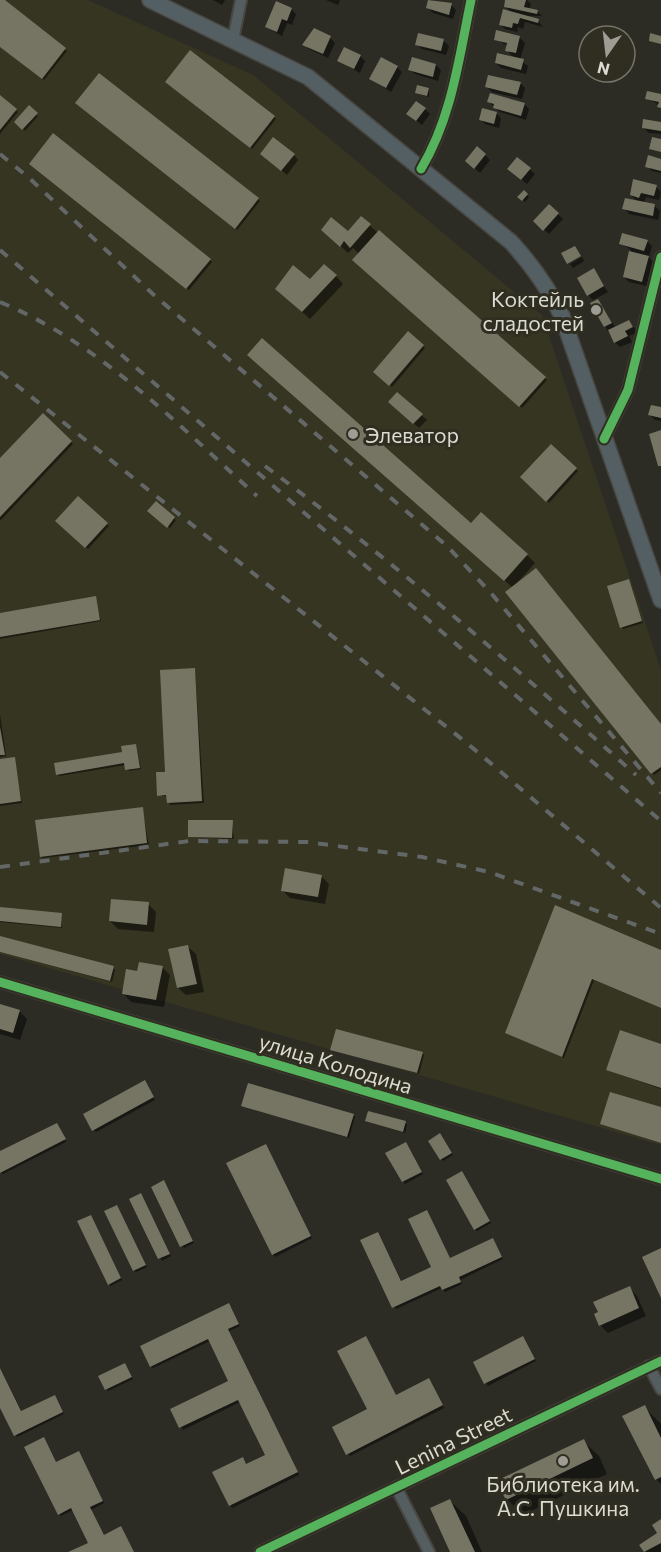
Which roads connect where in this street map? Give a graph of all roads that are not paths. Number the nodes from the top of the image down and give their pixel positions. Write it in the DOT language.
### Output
graph roads {
  1 [pos="150,0"];
  2 [pos="241,0"];
  3 [pos="471,0"];
  4 [pos="233,40"];
  5 [pos="421,169"];
  6 [pos="661,257"];
  7 [pos="604,439"];
  8 [pos="661,600"];
  9 [pos="0,982"];
  10 [pos="661,1179"];
  11 [pos="661,1361"];
  12 [pos="649,1366"];
  13 [pos="661,1389"];
  14 [pos="396,1487"];
  15 [pos="260,1552"];
  16 [pos="429,1552"];
  1 -- 4 [label="main road"];
  2 -- 4 [label="street"];
  3 -- 5 [label="street"];
  4 -- 5 [label="main road"];
  5 -- 7 [label="main road"];
  6 -- 7 [label="street"];
  7 -- 8 [label="main road"];
  9 -- 10 [label="street, улица Колодина"];
  11 -- 12 [label="street, Lenina Street"];
  12 -- 13 [label="street"];
  12 -- 14 [label="street, Lenina Street"];
  14 -- 15 [label="street, Lenina Street"];
  14 -- 16 [label="street"];
}
